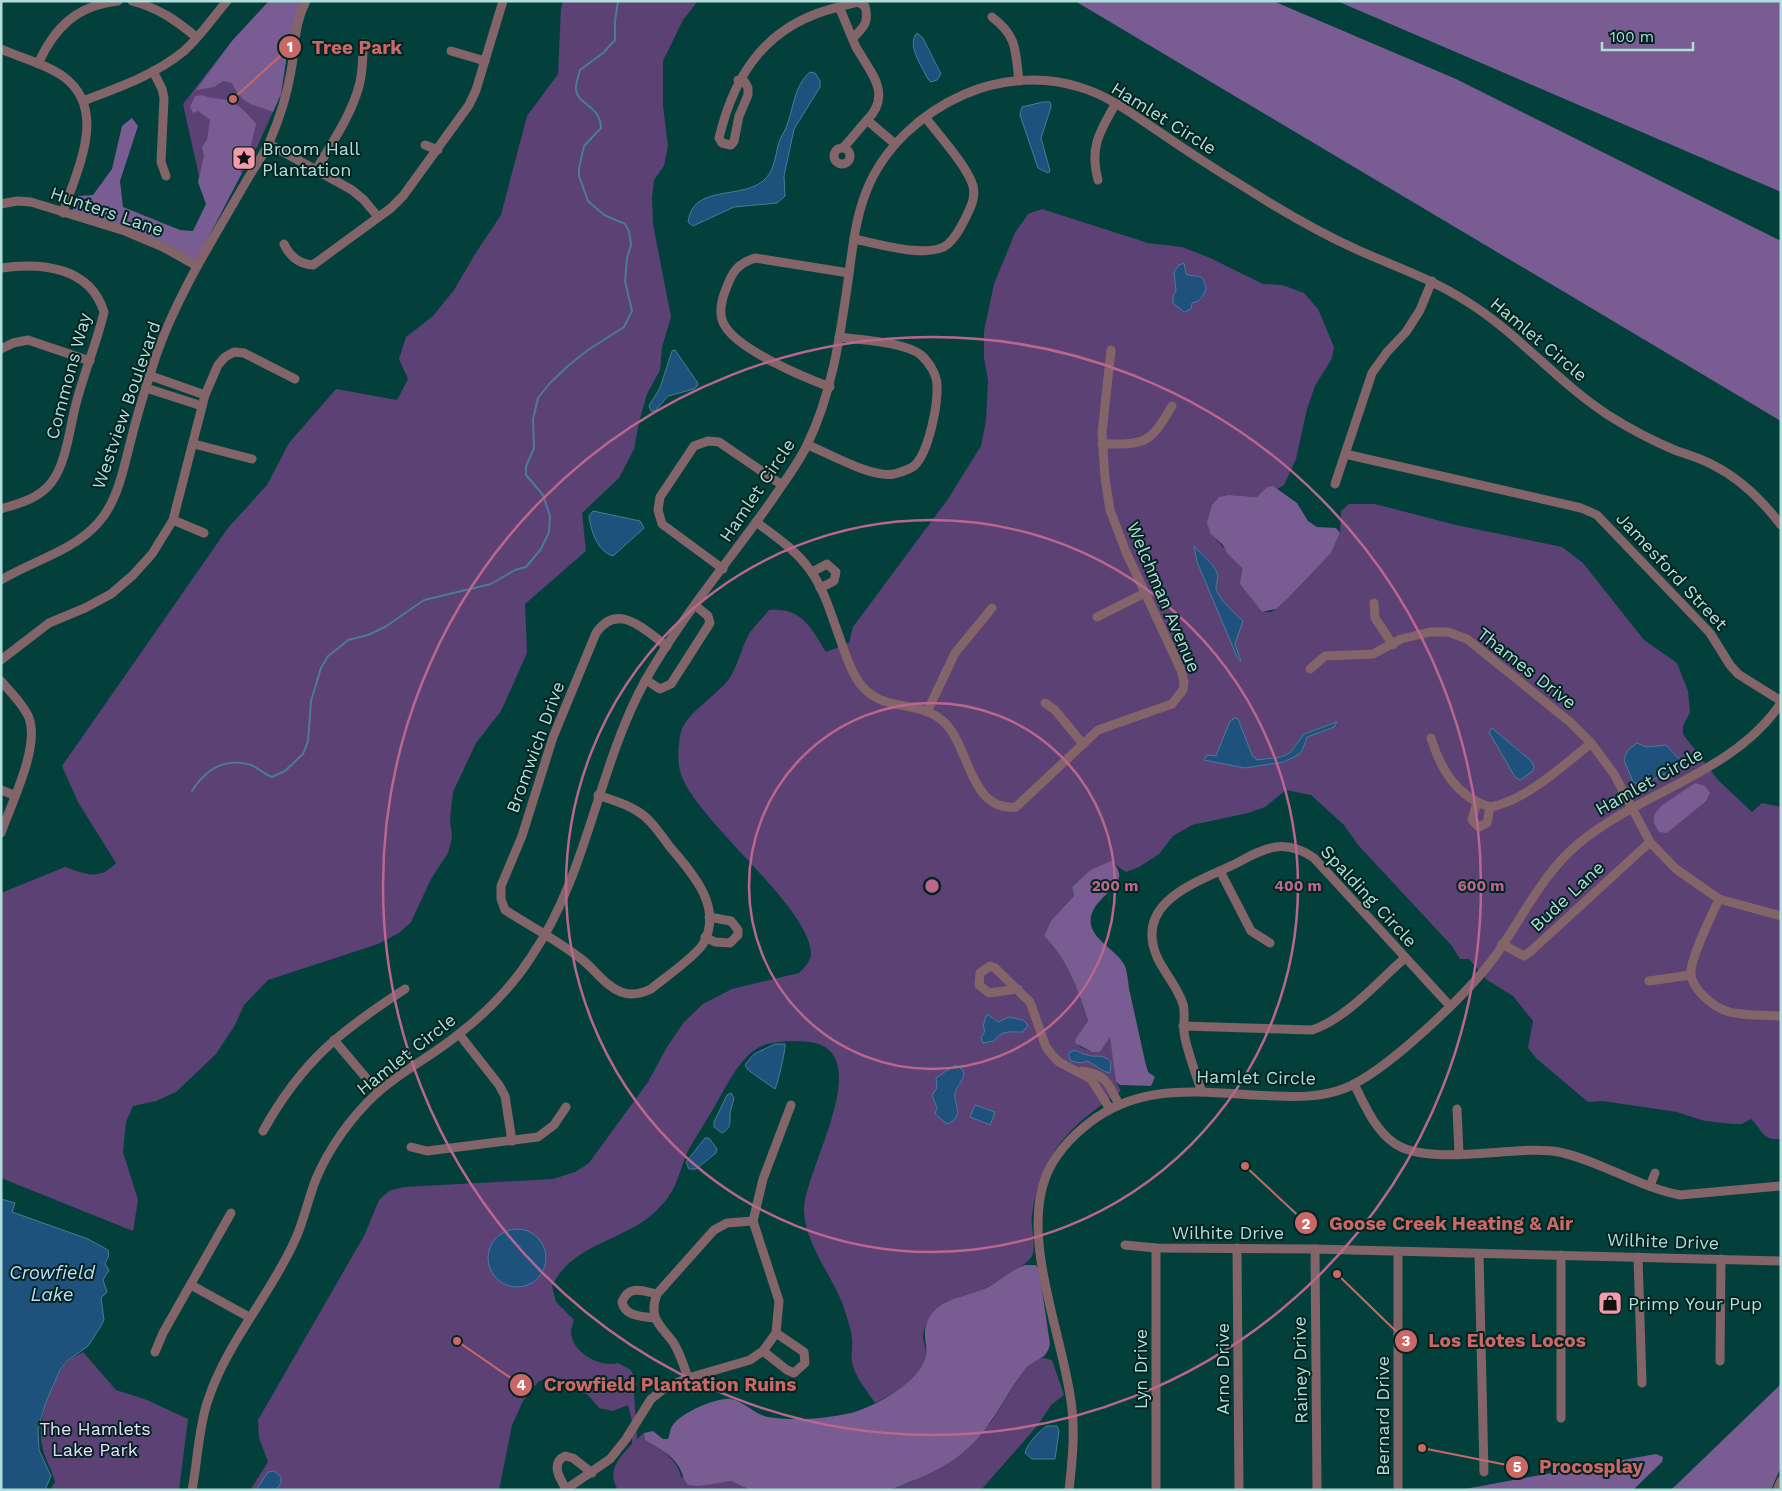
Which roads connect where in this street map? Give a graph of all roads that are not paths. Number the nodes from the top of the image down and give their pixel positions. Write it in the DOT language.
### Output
graph roads {
  1 [pos="118,1"];
  2 [pos="132,1"];
  3 [pos="227,1"];
  4 [pos="306,1"];
  5 [pos="503,1"];
  6 [pos="86,4"];
  7 [pos="838,7"];
  8 [pos="992,17"];
  9 [pos="196,37"];
  10 [pos="853,38"];
  11 [pos="363,43"];
  12 [pos="1,49"];
  13 [pos="451,51"];
  14 [pos="485,61"];
  15 [pos="38,64"];
  16 [pos="154,71"];
  17 [pos="738,80"];
  18 [pos="1019,80"];
  19 [pos="83,101"];
  20 [pos="1116,103"];
  21 [pos="726,110"];
  22 [pos="739,116"];
  23 [pos="925,117"];
  24 [pos="867,120"];
  25 [pos="894,143"];
  26 [pos="268,144"];
  27 [pos="425,144"];
  28 [pos="844,146"];
  29 [pos="438,150"];
  30 [pos="316,170"];
  31 [pos="166,176"];
  32 [pos="1098,180"];
  33 [pos="1,204"];
  34 [pos="63,213"];
  35 [pos="378,217"];
  36 [pos="854,239"];
  37 [pos="284,244"];
  38 [pos="197,266"];
  39 [pos="1,268"];
  40 [pos="849,273"];
  41 [pos="1432,281"];
  42 [pos="840,337"];
  43 [pos="1,349"];
  44 [pos="1111,350"];
  45 [pos="90,361"];
  46 [pos="151,376"];
  47 [pos="295,379"];
  48 [pos="830,387"];
  49 [pos="146,388"];
  50 [pos="205,395"];
  51 [pos="202,406"];
  52 [pos="1172,406"];
  53 [pos="194,444"];
  54 [pos="1102,444"];
  55 [pos="808,445"];
  56 [pos="1345,454"];
  57 [pos="252,458"];
  58 [pos="1335,484"];
  59 [pos="782,485"];
  60 [pos="1,509"];
  61 [pos="173,520"];
  62 [pos="756,522"];
  63 [pos="1781,525"];
  64 [pos="204,533"];
  65 [pos="723,569"];
  66 [pos="812,572"];
  67 [pos="1,580"];
  68 [pos="820,588"];
  69 [pos="1145,593"];
  70 [pos="1374,603"];
  71 [pos="696,606"];
  72 [pos="992,608"];
  73 [pos="1097,617"];
  74 [pos="1393,645"];
  75 [pos="667,646"];
  76 [pos="1,660"];
  77 [pos="1310,669"];
  78 [pos="646,680"];
  79 [pos="1,681"];
  80 [pos="1781,702"];
  81 [pos="1045,703"];
  82 [pos="927,712"];
  83 [pos="1431,738"];
  84 [pos="1591,743"];
  85 [pos="1083,744"];
  86 [pos="1,790"];
  87 [pos="14,795"];
  88 [pos="598,795"];
  89 [pos="1477,802"];
  90 [pos="1490,807"];
  91 [pos="1630,808"];
  92 [pos="1,833"];
  93 [pos="1650,842"];
  94 [pos="1220,871"];
  95 [pos="1719,899"];
  96 [pos="1781,916"];
  97 [pos="709,917"];
  98 [pos="544,935"];
  99 [pos="705,937"];
  100 [pos="1270,943"];
  101 [pos="1502,944"];
  102 [pos="1405,958"];
  103 [pos="1691,975"];
  104 [pos="1649,981"];
  105 [pos="405,989"];
  106 [pos="1018,989"];
  107 [pos="1450,1006"];
  108 [pos="1781,1016"];
  109 [pos="1184,1026"];
  110 [pos="459,1034"];
  111 [pos="334,1040"];
  112 [pos="1076,1070"];
  113 [pos="1354,1084"];
  114 [pos="378,1092"];
  115 [pos="1202,1092"];
  116 [pos="1119,1104"];
  117 [pos="791,1105"];
  118 [pos="566,1107"];
  119 [pos="1110,1109"];
  120 [pos="1457,1109"];
  121 [pos="263,1131"];
  122 [pos="512,1141"];
  123 [pos="411,1147"];
  124 [pos="1460,1154"];
  125 [pos="1655,1174"];
  126 [pos="1650,1186"];
  127 [pos="1781,1186"];
  128 [pos="231,1213"];
  129 [pos="753,1221"];
  130 [pos="1125,1245"];
  131 [pos="1156,1248"];
  132 [pos="1237,1248"];
  133 [pos="1315,1249"];
  134 [pos="1398,1253"];
  135 [pos="1479,1254"];
  136 [pos="1561,1255"];
  137 [pos="1638,1257"];
  138 [pos="1721,1259"];
  139 [pos="1781,1260"];
  140 [pos="191,1285"];
  141 [pos="657,1294"];
  142 [pos="249,1317"];
  143 [pos="655,1318"];
  144 [pos="776,1333"];
  145 [pos="763,1351"];
  146 [pos="155,1352"];
  147 [pos="1720,1361"];
  148 [pos="688,1378"];
  149 [pos="1642,1383"];
  150 [pos="1561,1418"];
  151 [pos="1484,1472"];
  152 [pos="592,1473"];
  153 [pos="1781,1481"];
  154 [pos="192,1490"];
  155 [pos="566,1490"];
  156 [pos="1069,1490"];
  157 [pos="1156,1490"];
  158 [pos="1239,1490"];
  159 [pos="1318,1490"];
  160 [pos="1398,1490"];
  161 [pos="1777,1490"];
  1 -- 6 [label="street"];
  2 -- 9 [label="street"];
  3 -- 9 [label="street"];
  4 -- 26 [label="street, Westview Boulevard"];
  5 -- 14 [label="street"];
  6 -- 15 [label="street"];
  7 -- 10 [label="street"];
  7 -- 10 [label="street"];
  7 -- 17 [label="street"];
  8 -- 18 [label="street"];
  9 -- 16 [label="street"];
  10 -- 24 [label="street"];
  11 -- 30 [label="street"];
  12 -- 15 [label="street"];
  13 -- 14 [label="street"];
  14 -- 29 [label="street"];
  15 -- 19 [label="street"];
  16 -- 19 [label="street"];
  16 -- 31 [label="street"];
  17 -- 21 [label="street"];
  17 -- 22 [label="street"];
  18 -- 20 [label="street, Hamlet Circle"];
  18 -- 23 [label="street, Hamlet Circle"];
  19 -- 34 [label="street"];
  20 -- 32 [label="street"];
  20 -- 41 [label="street, Hamlet Circle"];
  21 -- 22 [label="street"];
  21 -- 22 [label="street"];
  23 -- 25 [label="street, Hamlet Circle"];
  23 -- 36 [label="street"];
  24 -- 25 [label="street"];
  24 -- 28 [label="street"];
  25 -- 36 [label="street, Hamlet Circle"];
  26 -- 30 [label="street"];
  26 -- 38 [label="street, Westview Boulevard"];
  27 -- 29 [label="street"];
  29 -- 35 [label="street"];
  30 -- 35 [label="street"];
  33 -- 34 [label="street, Hunters Lane"];
  34 -- 38 [label="street, Hunters Lane"];
  35 -- 37 [label="street"];
  36 -- 40 [label="street, Hamlet Circle"];
  38 -- 46 [label="street, Westview Boulevard"];
  39 -- 45 [label="street, Commons Way"];
  40 -- 42 [label="street, Hamlet Circle"];
  40 -- 48 [label="street"];
  41 -- 56 [label="street"];
  41 -- 63 [label="street, Hamlet Circle"];
  42 -- 48 [label="street, Hamlet Circle"];
  42 -- 55 [label="street"];
  43 -- 45 [label="street"];
  44 -- 54 [label="street, Welchman Avenue"];
  45 -- 60 [label="street, Commons Way"];
  46 -- 49 [label="street, Westview Boulevard"];
  46 -- 50 [label="street"];
  47 -- 50 [label="street"];
  48 -- 55 [label="street, Hamlet Circle"];
  49 -- 51 [label="street"];
  49 -- 67 [label="street, Westview Boulevard"];
  50 -- 51 [label="street"];
  51 -- 53 [label="street"];
  52 -- 54 [label="street"];
  53 -- 57 [label="street"];
  53 -- 61 [label="street"];
  54 -- 69 [label="street, Welchman Avenue"];
  55 -- 59 [label="street, Hamlet Circle"];
  56 -- 58 [label="street"];
  56 -- 80 [label="street, Jamesford Street"];
  59 -- 62 [label="street, Hamlet Circle"];
  59 -- 65 [label="street"];
  61 -- 64 [label="street"];
  61 -- 76 [label="street"];
  62 -- 65 [label="street, Hamlet Circle"];
  62 -- 66 [label="street, Welchman Avenue"];
  65 -- 71 [label="street, Hamlet Circle"];
  66 -- 68 [label="street, Welchman Avenue"];
  66 -- 68 [label="street"];
  68 -- 82 [label="street, Welchman Avenue"];
  69 -- 73 [label="street"];
  69 -- 85 [label="street, Welchman Avenue"];
  70 -- 74 [label="street"];
  71 -- 75 [label="street, Hamlet Circle"];
  71 -- 78 [label="street"];
  72 -- 82 [label="street"];
  74 -- 77 [label="street, Thames Drive"];
  74 -- 84 [label="street, Thames Drive"];
  75 -- 78 [label="street, Hamlet Circle"];
  75 -- 98 [label="street, Bromwich Drive"];
  78 -- 88 [label="street, Hamlet Circle"];
  79 -- 87 [label="street"];
  80 -- 91 [label="street, Hamlet Circle"];
  81 -- 85 [label="street"];
  82 -- 85 [label="street, Welchman Avenue"];
  83 -- 89 [label="street"];
  84 -- 90 [label="street"];
  84 -- 91 [label="street, Thames Drive"];
  86 -- 87 [label="street"];
  87 -- 92 [label="street"];
  88 -- 97 [label="street"];
  88 -- 98 [label="street, Hamlet Circle"];
  89 -- 90 [label="street"];
  89 -- 90 [label="street"];
  91 -- 93 [label="street, Thames Drive"];
  91 -- 101 [label="street, Hamlet Circle"];
  93 -- 95 [label="street, Thames Drive"];
  93 -- 101 [label="street, Bude Lane"];
  94 -- 100 [label="street"];
  94 -- 102 [label="street, Spalding Circle"];
  94 -- 109 [label="street, Spalding Circle"];
  95 -- 96 [label="street, Thames Drive"];
  95 -- 103 [label="street"];
  97 -- 99 [label="street"];
  97 -- 99 [label="street"];
  98 -- 99 [label="street, Bromwich Drive"];
  98 -- 110 [label="street, Hamlet Circle"];
  101 -- 107 [label="street, Hamlet Circle"];
  102 -- 107 [label="street, Spalding Circle"];
  102 -- 109 [label="street"];
  103 -- 104 [label="street"];
  103 -- 108 [label="street"];
  105 -- 111 [label="street"];
  106 -- 112 [label="street"];
  107 -- 113 [label="street, Hamlet Circle"];
  109 -- 115 [label="street, Spalding Circle"];
  110 -- 114 [label="street, Hamlet Circle"];
  110 -- 122 [label="street"];
  111 -- 114 [label="street"];
  111 -- 121 [label="street"];
  112 -- 116 [label="street"];
  112 -- 119 [label="street"];
  113 -- 115 [label="street, Hamlet Circle"];
  113 -- 124 [label="street"];
  114 -- 142 [label="street, Hamlet Circle"];
  115 -- 116 [label="street, Hamlet Circle"];
  116 -- 119 [label="street, Hamlet Circle"];
  117 -- 129 [label="street"];
  118 -- 122 [label="street"];
  119 -- 156 [label="street, Hamlet Circle"];
  120 -- 124 [label="street"];
  122 -- 123 [label="street"];
  124 -- 126 [label="street"];
  125 -- 126 [label="street"];
  126 -- 127 [label="street"];
  128 -- 140 [label="street"];
  129 -- 141 [label="street"];
  129 -- 144 [label="street"];
  130 -- 131 [label="street, Wilhite Drive"];
  131 -- 132 [label="street, Wilhite Drive"];
  131 -- 157 [label="street, Lyn Drive"];
  132 -- 133 [label="street, Wilhite Drive"];
  132 -- 158 [label="street, Arno Drive"];
  133 -- 134 [label="street, Wilhite Drive"];
  133 -- 159 [label="street, Rainey Drive"];
  134 -- 135 [label="street, Wilhite Drive"];
  134 -- 160 [label="street, Bernard Drive"];
  135 -- 136 [label="street, Wilhite Drive"];
  135 -- 151 [label="street"];
  136 -- 137 [label="street, Wilhite Drive"];
  136 -- 150 [label="street"];
  137 -- 138 [label="street, Wilhite Drive"];
  137 -- 149 [label="street"];
  138 -- 139 [label="street, Wilhite Drive"];
  138 -- 147 [label="street"];
  140 -- 142 [label="street"];
  140 -- 146 [label="street"];
  141 -- 143 [label="street"];
  141 -- 143 [label="street"];
  142 -- 154 [label="street, Hamlet Circle"];
  143 -- 148 [label="street"];
  144 -- 145 [label="street"];
  144 -- 145 [label="street"];
  145 -- 148 [label="street"];
  148 -- 152 [label="street"];
  152 -- 155 [label="street"];
  152 -- 155 [label="street"];
  153 -- 161 [label="street"];
}
